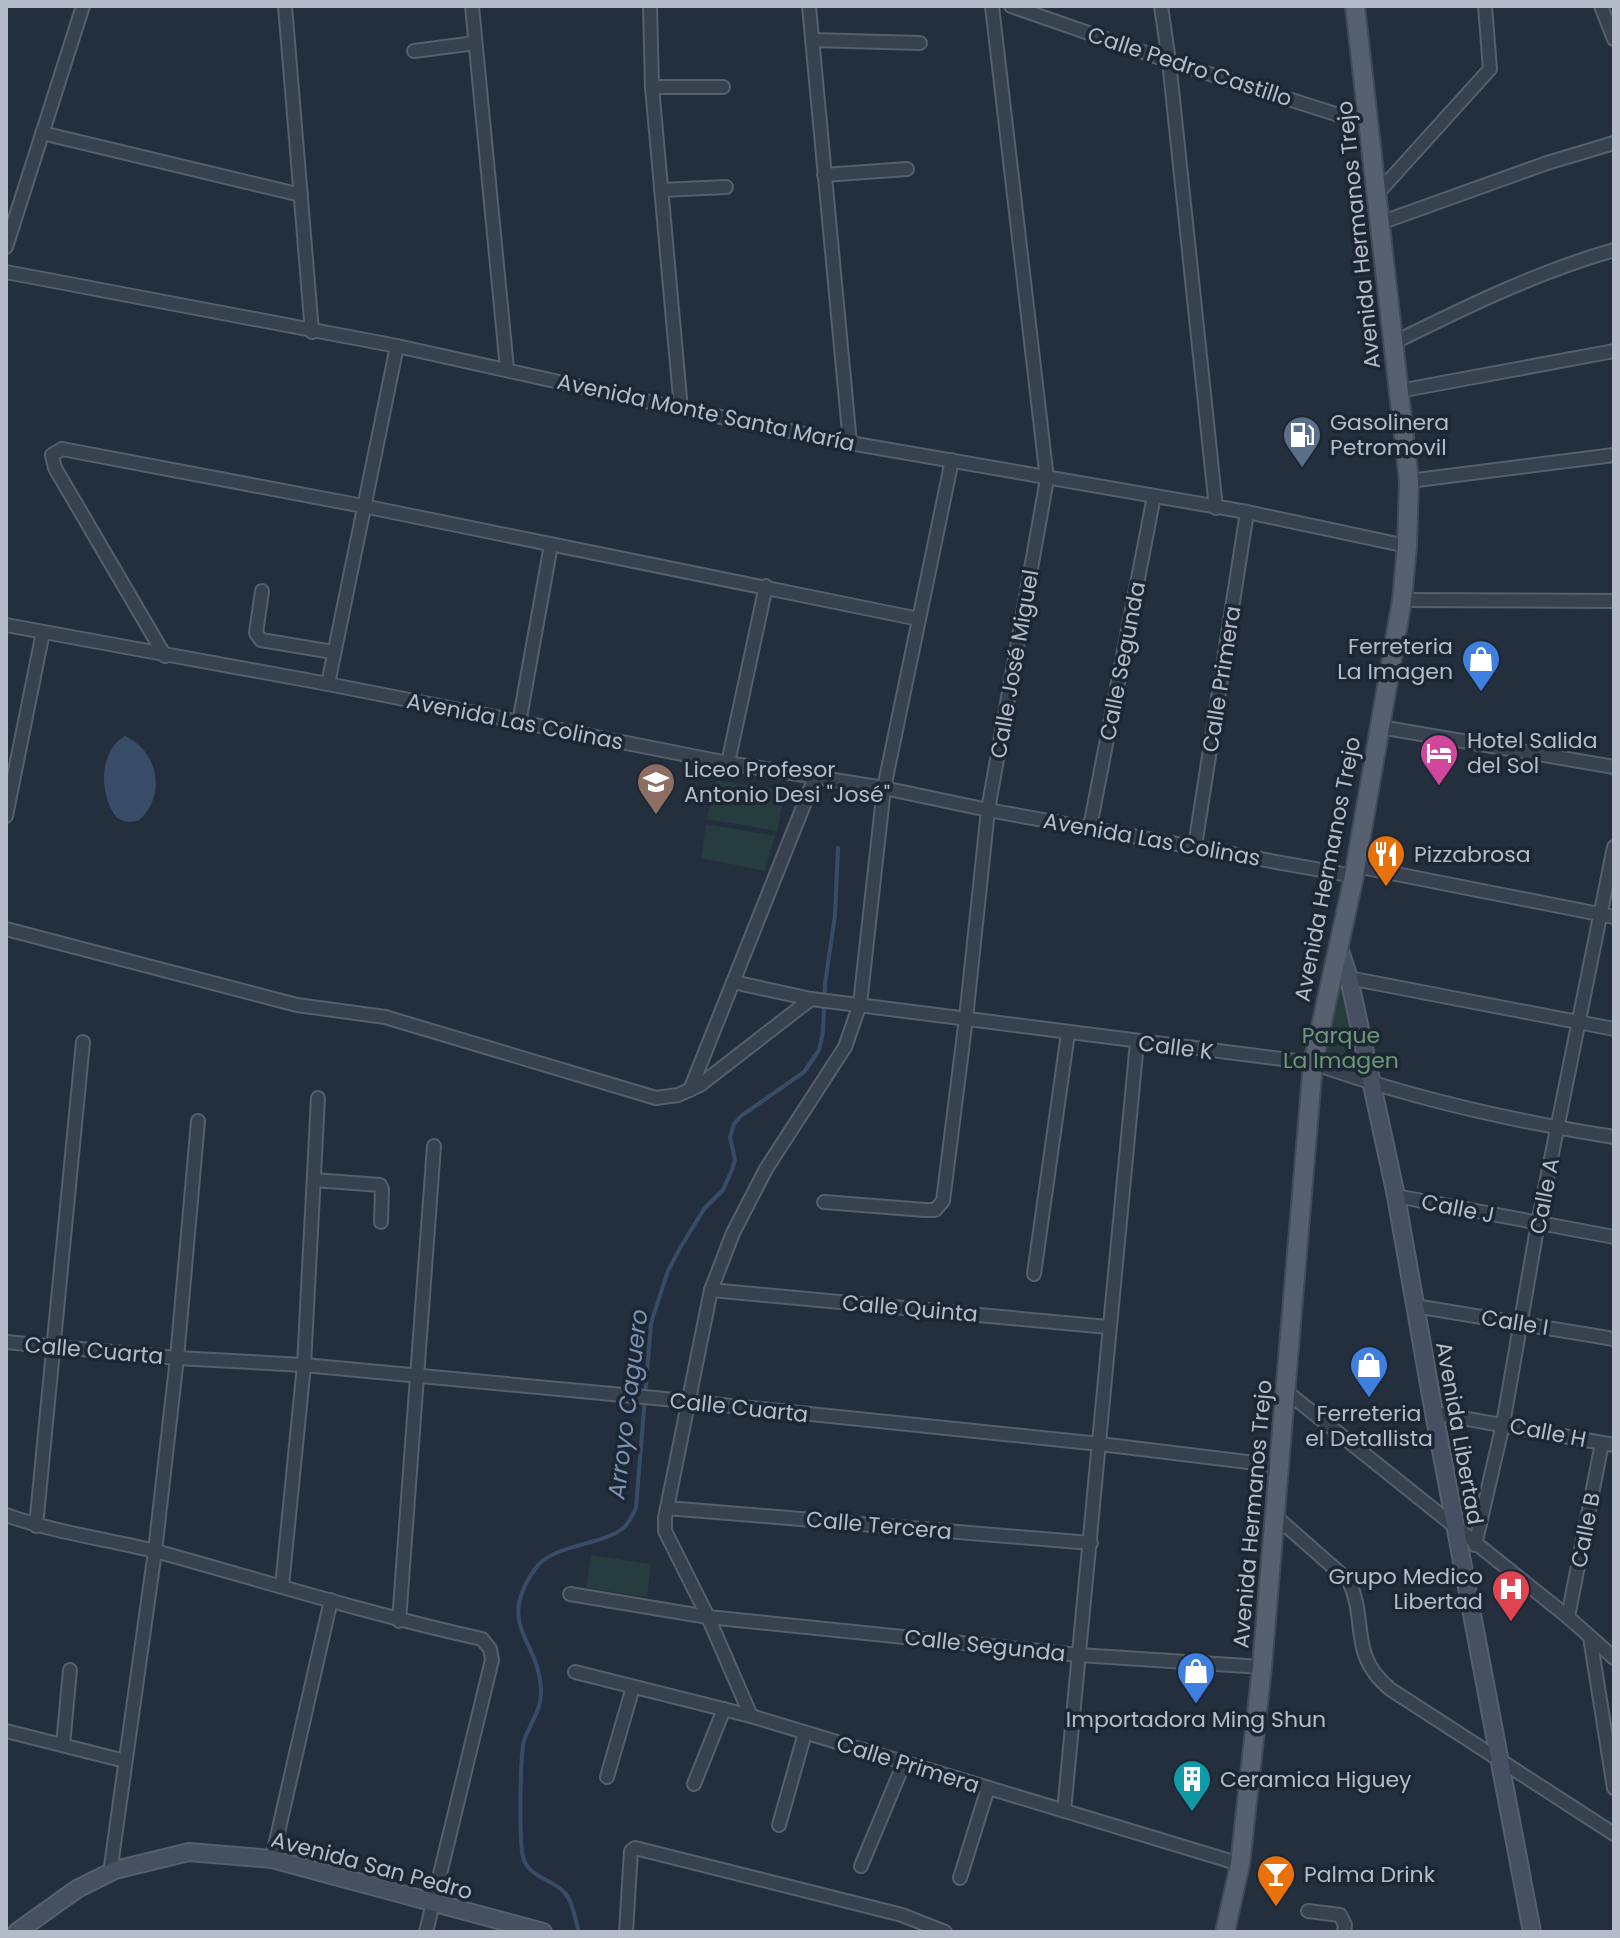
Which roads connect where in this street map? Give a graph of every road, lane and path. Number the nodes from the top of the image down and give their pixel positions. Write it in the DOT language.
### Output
graph roads {
  1 [pos="83,6"];
  2 [pos="285,6"];
  3 [pos="472,6"];
  4 [pos="650,6"];
  5 [pos="809,6"];
  6 [pos="992,6"];
  7 [pos="1011,6"];
  8 [pos="1161,6"];
  9 [pos="1355,6"];
  10 [pos="1485,6"];
  11 [pos="1601,6"];
  12 [pos="1041,11"];
  13 [pos="1614,39"];
  14 [pos="812,40"];
  15 [pos="475,43"];
  16 [pos="920,43"];
  17 [pos="414,51"];
  18 [pos="1169,61"];
  19 [pos="652,87"];
  20 [pos="723,87"];
  21 [pos="1370,125"];
  22 [pos="42,133"];
  23 [pos="1614,143"];
  24 [pos="907,169"];
  25 [pos="824,175"];
  26 [pos="726,187"];
  27 [pos="661,190"];
  28 [pos="1377,194"];
  29 [pos="301,195"];
  30 [pos="1380,223"];
  31 [pos="6,247"];
  32 [pos="1614,250"];
  33 [pos="6,272"];
  34 [pos="312,332"];
  35 [pos="1395,342"];
  36 [pos="397,346"];
  37 [pos="1614,351"];
  38 [pos="507,369"];
  39 [pos="1399,391"];
  40 [pos="681,409"];
  41 [pos="850,443"];
  42 [pos="1614,455"];
  43 [pos="952,460"];
  44 [pos="1047,479"];
  45 [pos="1409,481"];
  46 [pos="1154,496"];
  47 [pos="363,506"];
  48 [pos="1216,508"];
  49 [pos="1247,512"];
  50 [pos="551,545"];
  51 [pos="1407,546"];
  52 [pos="766,586"];
  53 [pos="262,591"];
  54 [pos="1402,600"];
  55 [pos="1614,601"];
  56 [pos="919,619"];
  57 [pos="6,625"];
  58 [pos="43,632"];
  59 [pos="333,652"];
  60 [pos="165,656"];
  61 [pos="328,684"];
  62 [pos="519,723"];
  63 [pos="1380,727"];
  64 [pos="728,763"];
  65 [pos="1614,767"];
  66 [pos="815,777"];
  67 [pos="884,788"];
  68 [pos="988,810"];
  69 [pos="6,816"];
  70 [pos="1090,827"];
  71 [pos="1195,846"];
  72 [pos="1614,847"];
  73 [pos="1355,871"];
  74 [pos="1599,914"];
  75 [pos="1614,917"];
  76 [pos="6,929"];
  77 [pos="1337,944"];
  78 [pos="1349,978"];
  79 [pos="733,982"];
  80 [pos="815,999"];
  81 [pos="860,1004"];
  82 [pos="966,1018"];
  83 [pos="1578,1022"];
  84 [pos="1614,1029"];
  85 [pos="1068,1033"];
  86 [pos="83,1042"];
  87 [pos="1137,1042"];
  88 [pos="1313,1063"];
  89 [pos="1373,1085"];
  90 [pos="690,1090"];
  91 [pos="318,1098"];
  92 [pos="198,1121"];
  93 [pos="1558,1128"];
  94 [pos="1614,1137"];
  95 [pos="434,1146"];
  96 [pos="314,1180"];
  97 [pos="1396,1196"];
  98 [pos="824,1202"];
  99 [pos="381,1222"];
  100 [pos="1538,1223"];
  101 [pos="1614,1237"];
  102 [pos="1034,1274"];
  103 [pos="711,1290"];
  104 [pos="1415,1306"];
  105 [pos="1521,1322"];
  106 [pos="1108,1327"];
  107 [pos="1614,1339"];
  108 [pos="6,1342"];
  109 [pos="52,1346"];
  110 [pos="177,1358"];
  111 [pos="304,1365"];
  112 [pos="416,1378"];
  113 [pos="1287,1392"];
  114 [pos="690,1403"];
  115 [pos="1434,1413"];
  116 [pos="1503,1424"];
  117 [pos="1100,1444"];
  118 [pos="1608,1444"];
  119 [pos="1280,1466"];
  120 [pos="667,1508"];
  121 [pos="6,1515"];
  122 [pos="1274,1515"];
  123 [pos="36,1526"];
  124 [pos="1455,1530"];
  125 [pos="1091,1543"];
  126 [pos="1475,1545"];
  127 [pos="155,1551"];
  128 [pos="282,1586"];
  129 [pos="570,1594"];
  130 [pos="331,1600"];
  131 [pos="708,1617"];
  132 [pos="1568,1617"];
  133 [pos="399,1621"];
  134 [pos="1590,1637"];
  135 [pos="1079,1655"];
  136 [pos="1614,1658"];
  137 [pos="1262,1667"];
  138 [pos="70,1670"];
  139 [pos="575,1672"];
  140 [pos="633,1687"];
  141 [pos="724,1709"];
  142 [pos="751,1716"];
  143 [pos="6,1731"];
  144 [pos="805,1733"];
  145 [pos="63,1745"];
  146 [pos="125,1761"];
  147 [pos="1501,1761"];
  148 [pos="904,1763"];
  149 [pos="607,1777"];
  150 [pos="694,1784"];
  151 [pos="988,1788"];
  152 [pos="1614,1788"];
  153 [pos="1064,1811"];
  154 [pos="779,1825"];
  155 [pos="1614,1834"];
  156 [pos="272,1859"];
  157 [pos="1240,1864"];
  158 [pos="861,1866"];
  159 [pos="110,1873"];
  160 [pos="960,1878"];
  161 [pos="434,1904"];
  162 [pos="1308,1911"];
  163 [pos="38,1926"];
  164 [pos="17,1932"];
  165 [pos="426,1932"];
  166 [pos="543,1932"];
  167 [pos="626,1932"];
  168 [pos="945,1932"];
  169 [pos="1225,1932"];
  170 [pos="1344,1932"];
  171 [pos="1532,1932"];
  1 -- 22 [label="street"];
  2 -- 29 [label="street"];
  3 -- 15 [label="street"];
  4 -- 19 [label="street"];
  5 -- 14 [label="street"];
  6 -- 44 [label="street, Calle José Miguel"];
  7 -- 12 [label="street, Calle Pedro Castillo"];
  8 -- 18 [label="street"];
  9 -- 21 [label="main road, Avenida Hermanos Trejo"];
  10 -- 28 [label="street"];
  11 -- 13 [label="street"];
  12 -- 18 [label="street, Calle Pedro Castillo"];
  14 -- 16 [label="street"];
  14 -- 25 [label="street"];
  15 -- 17 [label="street"];
  15 -- 38 [label="street"];
  18 -- 21 [label="street, Calle Pedro Castillo"];
  18 -- 48 [label="street"];
  19 -- 20 [label="street"];
  19 -- 27 [label="street"];
  21 -- 28 [label="main road, Avenida Hermanos Trejo"];
  22 -- 29 [label="street"];
  22 -- 31 [label="street"];
  23 -- 30 [label="street"];
  24 -- 25 [label="street"];
  25 -- 41 [label="street"];
  26 -- 27 [label="street"];
  27 -- 40 [label="street"];
  28 -- 30 [label="main road, Avenida Hermanos Trejo"];
  29 -- 34 [label="street"];
  30 -- 35 [label="main road, Avenida Hermanos Trejo"];
  32 -- 35 [label="street"];
  33 -- 34 [label="street, Avenida Monte Santa María"];
  34 -- 36 [label="street, Avenida Monte Santa María"];
  35 -- 39 [label="main road, Avenida Hermanos Trejo"];
  36 -- 38 [label="street, Avenida Monte Santa María"];
  36 -- 47 [label="street"];
  37 -- 39 [label="street"];
  38 -- 40 [label="street, Avenida Monte Santa María"];
  39 -- 45 [label="main road, Avenida Hermanos Trejo"];
  40 -- 41 [label="street, Avenida Monte Santa María"];
  41 -- 43 [label="street, Avenida Monte Santa María"];
  42 -- 45 [label="street"];
  43 -- 44 [label="street, Avenida Monte Santa María"];
  43 -- 56 [label="street"];
  44 -- 46 [label="street, Avenida Monte Santa María"];
  44 -- 68 [label="street, Calle José Miguel"];
  45 -- 51 [label="main road, Avenida Hermanos Trejo"];
  46 -- 48 [label="street, Avenida Monte Santa María"];
  46 -- 70 [label="street, Calle Segunda"];
  47 -- 50 [label="street"];
  47 -- 59 [label="street"];
  47 -- 60 [label="street"];
  48 -- 49 [label="street, Avenida Monte Santa María"];
  49 -- 51 [label="street, Avenida Monte Santa María"];
  49 -- 71 [label="street, Calle Primera"];
  50 -- 52 [label="street"];
  50 -- 62 [label="street"];
  51 -- 54 [label="main road, Avenida Hermanos Trejo"];
  52 -- 56 [label="street"];
  52 -- 64 [label="street"];
  53 -- 59 [label="street"];
  54 -- 55 [label="street"];
  54 -- 63 [label="main road, Avenida Hermanos Trejo"];
  56 -- 67 [label="street"];
  57 -- 58 [label="street, Avenida Las Colinas"];
  58 -- 60 [label="street, Avenida Las Colinas"];
  58 -- 69 [label="street"];
  59 -- 61 [label="street"];
  60 -- 61 [label="street, Avenida Las Colinas"];
  61 -- 62 [label="street, Avenida Las Colinas"];
  62 -- 64 [label="street, Avenida Las Colinas"];
  63 -- 65 [label="street"];
  63 -- 73 [label="main road, Avenida Hermanos Trejo"];
  64 -- 66 [label="street, Avenida Las Colinas"];
  66 -- 67 [label="street, Avenida Las Colinas"];
  66 -- 79 [label="street"];
  67 -- 68 [label="street, Avenida Las Colinas"];
  67 -- 81 [label="street"];
  68 -- 70 [label="street, Avenida Las Colinas"];
  68 -- 82 [label="street, Calle José Miguel"];
  70 -- 71 [label="street, Avenida Las Colinas"];
  71 -- 73 [label="street, Avenida Las Colinas"];
  72 -- 74 [label="street, Calle A"];
  73 -- 74 [label="street, Avenida Las Colinas"];
  73 -- 77 [label="main road, Avenida Hermanos Trejo"];
  74 -- 75 [label="street, Avenida Las Colinas"];
  74 -- 83 [label="street, Calle A"];
  76 -- 90 [label="street"];
  77 -- 78 [label="street, Avenida Libertad"];
  77 -- 88 [label="main road, Avenida Hermanos Trejo"];
  78 -- 83 [label="street"];
  78 -- 89 [label="street, Avenida Libertad"];
  79 -- 80 [label="street, Calle K"];
  79 -- 90 [label="street"];
  80 -- 81 [label="street, Calle K"];
  80 -- 90 [label="street"];
  81 -- 82 [label="street, Calle K"];
  81 -- 103 [label="street"];
  82 -- 85 [label="street, Calle K"];
  82 -- 98 [label="street, Calle José Miguel"];
  83 -- 84 [label="street"];
  83 -- 93 [label="street, Calle A"];
  85 -- 87 [label="street, Calle K"];
  85 -- 102 [label="street"];
  86 -- 109 [label="street"];
  87 -- 88 [label="street, Calle K"];
  87 -- 106 [label="street"];
  88 -- 89 [label="street, Calle K"];
  88 -- 113 [label="main road, Avenida Hermanos Trejo"];
  89 -- 93 [label="street, Calle K"];
  89 -- 97 [label="street, Avenida Libertad"];
  91 -- 96 [label="street"];
  92 -- 110 [label="street"];
  93 -- 94 [label="street, Calle K"];
  93 -- 100 [label="street, Calle A"];
  95 -- 112 [label="street"];
  96 -- 99 [label="street"];
  96 -- 111 [label="street"];
  97 -- 100 [label="street, Calle J"];
  97 -- 104 [label="street, Avenida Libertad"];
  100 -- 101 [label="street, Calle J"];
  100 -- 105 [label="street, Calle A"];
  103 -- 106 [label="street, Calle Quinta"];
  103 -- 114 [label="street"];
  104 -- 105 [label="street, Calle I"];
  104 -- 115 [label="street, Avenida Libertad"];
  105 -- 107 [label="street, Calle I"];
  105 -- 116 [label="street, Calle A"];
  106 -- 117 [label="street"];
  108 -- 109 [label="street, Calle Cuarta"];
  109 -- 110 [label="street, Calle Cuarta"];
  109 -- 123 [label="street"];
  110 -- 111 [label="street, Calle Cuarta"];
  110 -- 127 [label="street"];
  111 -- 112 [label="street, Calle Cuarta"];
  111 -- 128 [label="street"];
  112 -- 114 [label="street, Calle Cuarta"];
  112 -- 133 [label="street"];
  113 -- 119 [label="main road, Avenida Hermanos Trejo"];
  113 -- 124 [label="street"];
  114 -- 117 [label="street, Calle Cuarta"];
  114 -- 120 [label="street"];
  115 -- 116 [label="street, Calle H"];
  115 -- 124 [label="street, Avenida Libertad"];
  116 -- 118 [label="street, Calle H"];
  116 -- 126 [label="street, Calle A"];
  117 -- 119 [label="street, Calle Cuarta"];
  117 -- 125 [label="street"];
  118 -- 132 [label="street, Calle B"];
  119 -- 122 [label="main road, Avenida Hermanos Trejo"];
  120 -- 125 [label="street, Calle Tercera"];
  120 -- 131 [label="street"];
  121 -- 123 [label="street"];
  122 -- 137 [label="main road, Avenida Hermanos Trejo"];
  122 -- 147 [label="street"];
  123 -- 127 [label="street"];
  124 -- 126 [label="street"];
  124 -- 147 [label="street, Avenida Libertad"];
  125 -- 135 [label="street"];
  126 -- 132 [label="street"];
  127 -- 128 [label="street"];
  127 -- 146 [label="street"];
  128 -- 130 [label="street"];
  129 -- 131 [label="street"];
  130 -- 133 [label="street"];
  130 -- 156 [label="street"];
  131 -- 135 [label="street, Calle Segunda"];
  131 -- 142 [label="street"];
  132 -- 134 [label="street"];
  133 -- 161 [label="street"];
  134 -- 136 [label="street"];
  134 -- 152 [label="street"];
  135 -- 137 [label="street, Calle Segunda"];
  135 -- 153 [label="street"];
  137 -- 157 [label="main road, Avenida Hermanos Trejo"];
  138 -- 145 [label="street"];
  139 -- 140 [label="street, Calle Primera"];
  140 -- 141 [label="street, Calle Primera"];
  140 -- 149 [label="street"];
  141 -- 142 [label="street, Calle Primera"];
  141 -- 150 [label="street"];
  142 -- 144 [label="street, Calle Primera"];
  143 -- 145 [label="street"];
  144 -- 148 [label="street, Calle Primera"];
  144 -- 154 [label="street"];
  145 -- 146 [label="street"];
  146 -- 159 [label="street"];
  147 -- 155 [label="street"];
  147 -- 171 [label="street, Avenida Libertad"];
  148 -- 151 [label="street, Calle Primera"];
  148 -- 158 [label="street"];
  151 -- 153 [label="street, Calle Primera"];
  151 -- 160 [label="street"];
  153 -- 157 [label="street, Calle Primera"];
  156 -- 159 [label="street, Avenida San Pedro"];
  156 -- 161 [label="street, Avenida San Pedro"];
  157 -- 169 [label="main road, Avenida Hermanos Trejo"];
  159 -- 163 [label="street, Avenida San Pedro"];
  161 -- 165 [label="street"];
  161 -- 166 [label="street, Avenida San Pedro"];
  162 -- 170 [label="street"];
  163 -- 164 [label="street, Avenida San Pedro"];
  167 -- 168 [label="street"];
}
